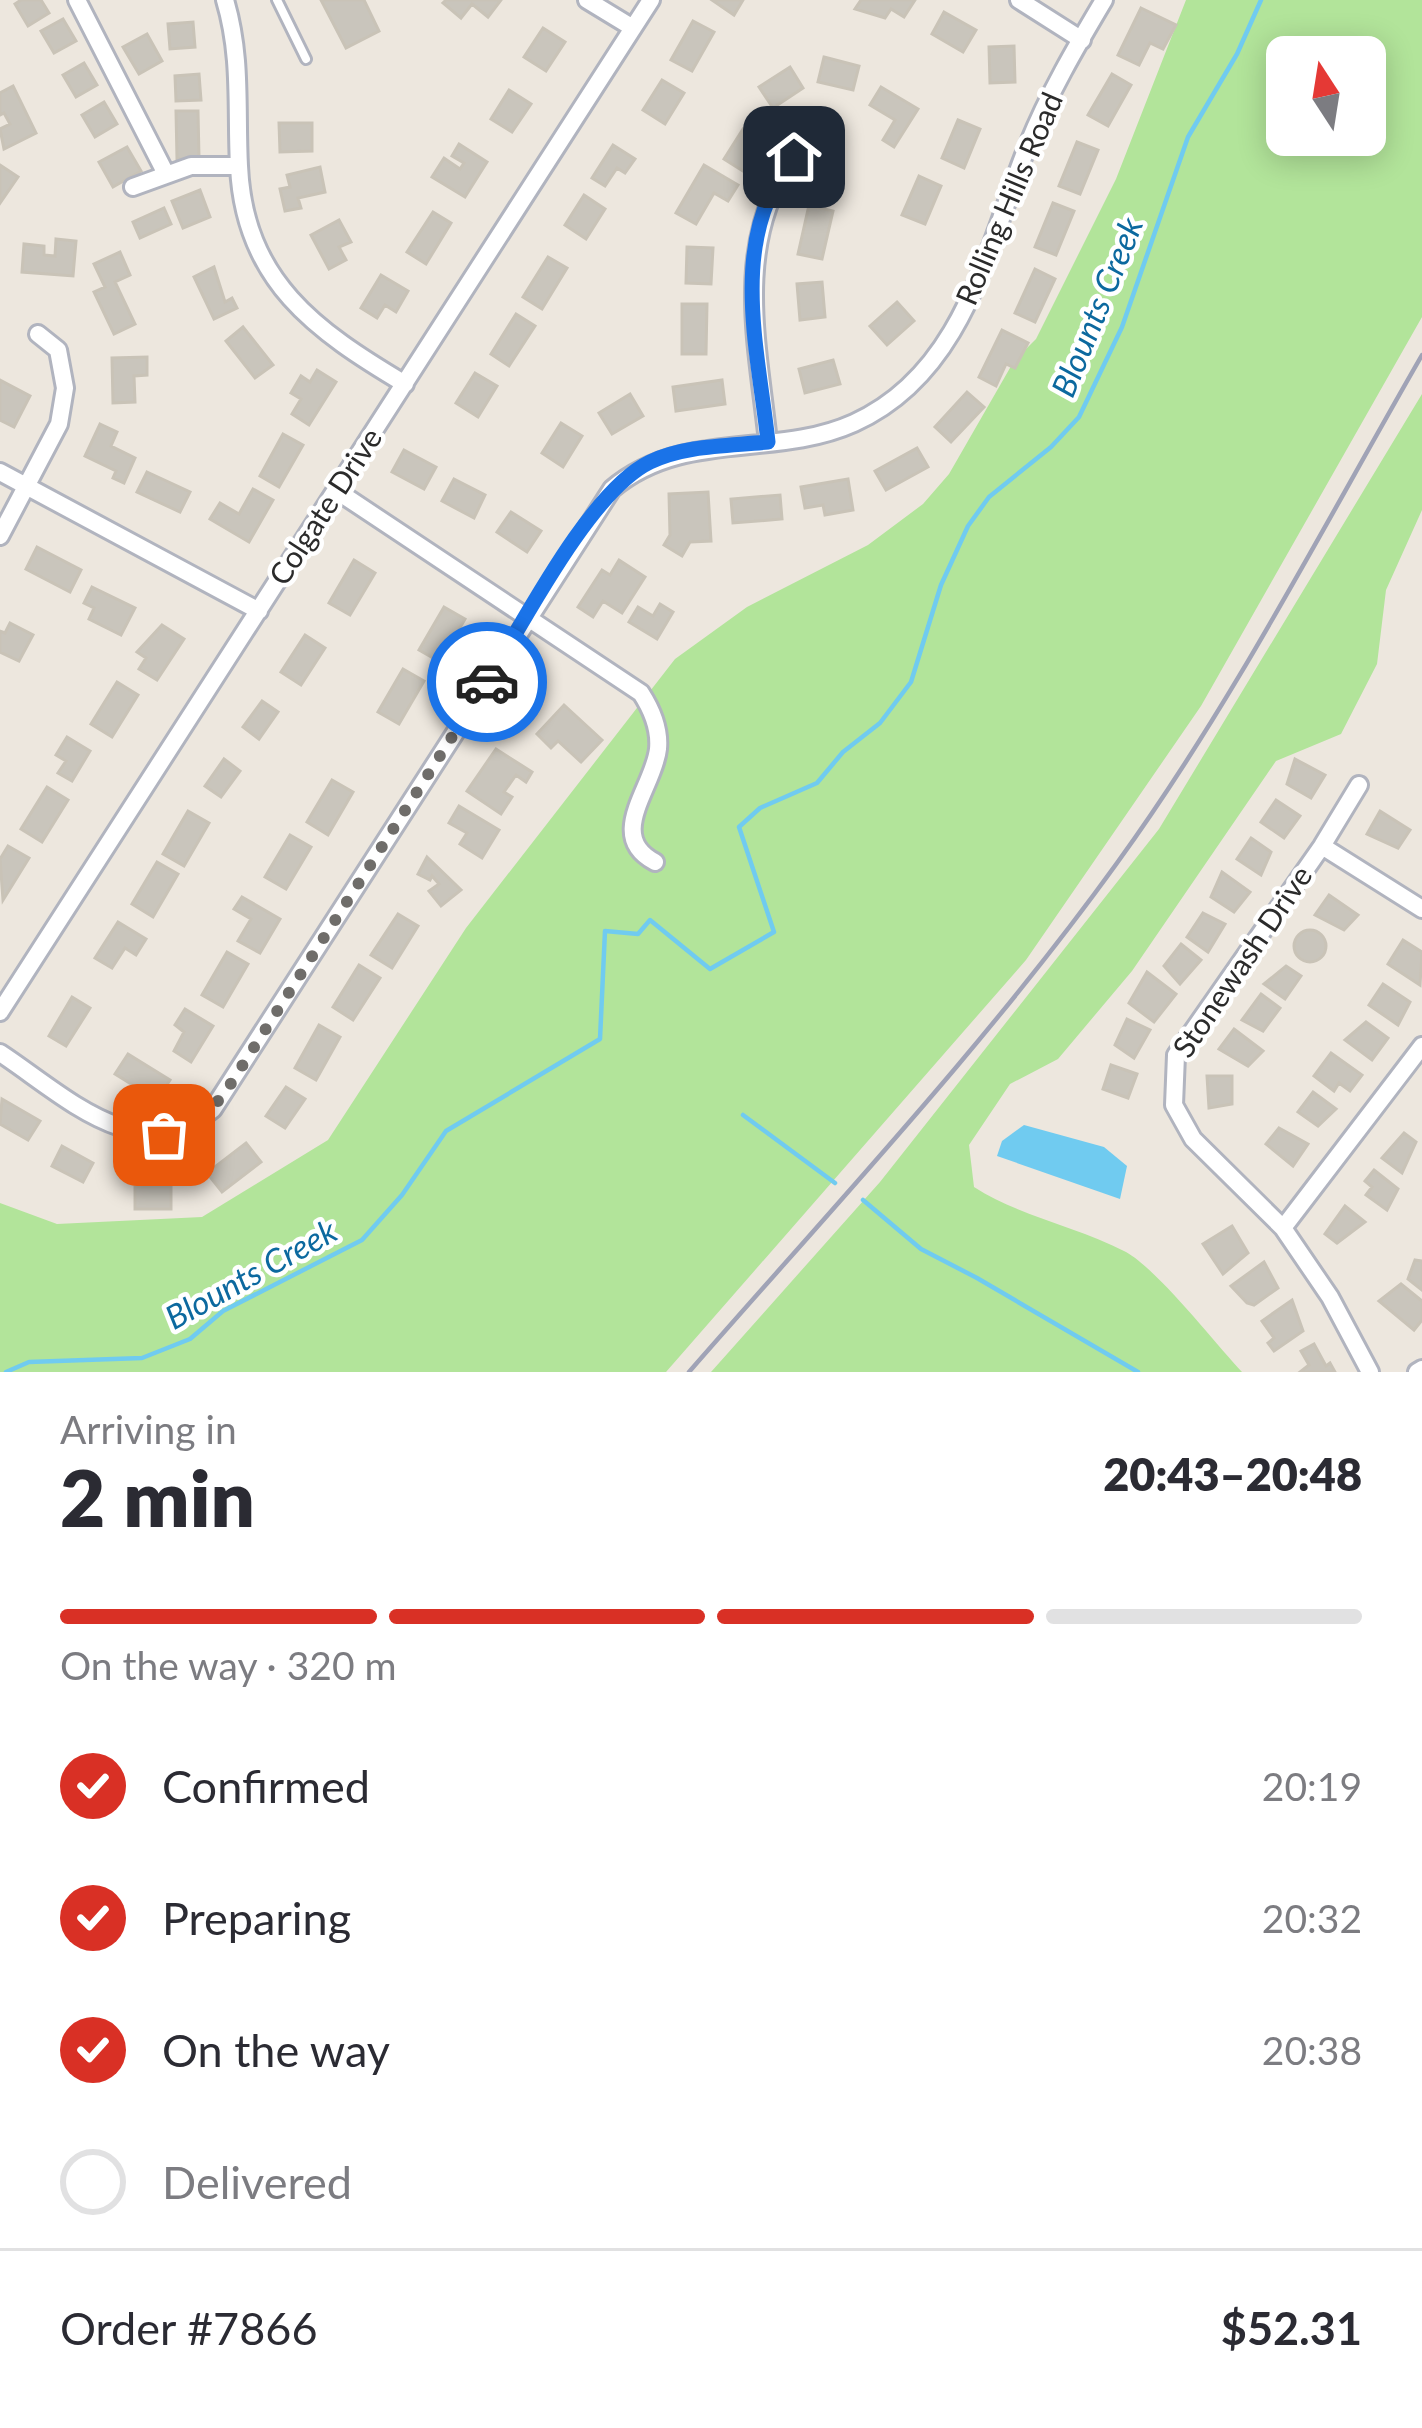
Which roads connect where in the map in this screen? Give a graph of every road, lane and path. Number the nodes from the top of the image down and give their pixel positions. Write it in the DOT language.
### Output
graph roads {
  1 [pos="77,0"];
  2 [pos="225,0"];
  3 [pos="277,0"];
  4 [pos="587,0"];
  5 [pos="651,0"];
  6 [pos="1019,0"];
  7 [pos="1104,0"];
  8 [pos="633,28"];
  9 [pos="1082,40"];
  10 [pos="306,59"];
  11 [pos="824,148"];
  12 [pos="238,166"];
  13 [pos="165,172"];
  14 [pos="133,187"];
  15 [pos="38,334"];
  16 [pos="405,384"];
  17 [pos="768,442"];
  18 [pos="0,472"];
  19 [pos="27,487"];
  20 [pos="337,491"];
  21 [pos="0,536"];
  22 [pos="259,611"];
  23 [pos="528,615"];
  24 [pos="1359,784"];
  25 [pos="1322,846"];
  26 [pos="655,862"];
  27 [pos="1422,908"];
  28 [pos="0,1012"];
  29 [pos="1422,1046"];
  30 [pos="0,1053"];
  31 [pos="1283,1228"];
  32 [pos="1370,1372"];
  1 -- 13 [label="street"];
  2 -- 12 [label="street"];
  3 -- 10 [label="lane"];
  4 -- 8 [label="street"];
  5 -- 8 [label="street, Colgate Drive"];
  6 -- 9 [label="street"];
  7 -- 9 [label="street, Rolling Hills Road"];
  8 -- 16 [label="street, Colgate Drive"];
  9 -- 17 [label="street, Rolling Hills Road"];
  11 -- 17 [label="street"];
  12 -- 13 [label="street"];
  12 -- 16 [label="street"];
  13 -- 14 [label="street"];
  15 -- 19 [label="street"];
  16 -- 20 [label="street, Colgate Drive"];
  17 -- 23 [label="street, Rolling Hills Road"];
  18 -- 19 [label="street"];
  19 -- 21 [label="street"];
  19 -- 22 [label="street"];
  20 -- 22 [label="street, Colgate Drive"];
  20 -- 23 [label="street"];
  22 -- 28 [label="street, Colgate Drive"];
  23 -- 26 [label="street"];
  23 -- 30 [label="street, Rolling Hills Road"];
  24 -- 25 [label="street, Stonewash Drive"];
  25 -- 27 [label="street"];
  25 -- 31 [label="street, Stonewash Drive"];
  29 -- 31 [label="street"];
  31 -- 32 [label="street, Stonewash Drive"];
}
